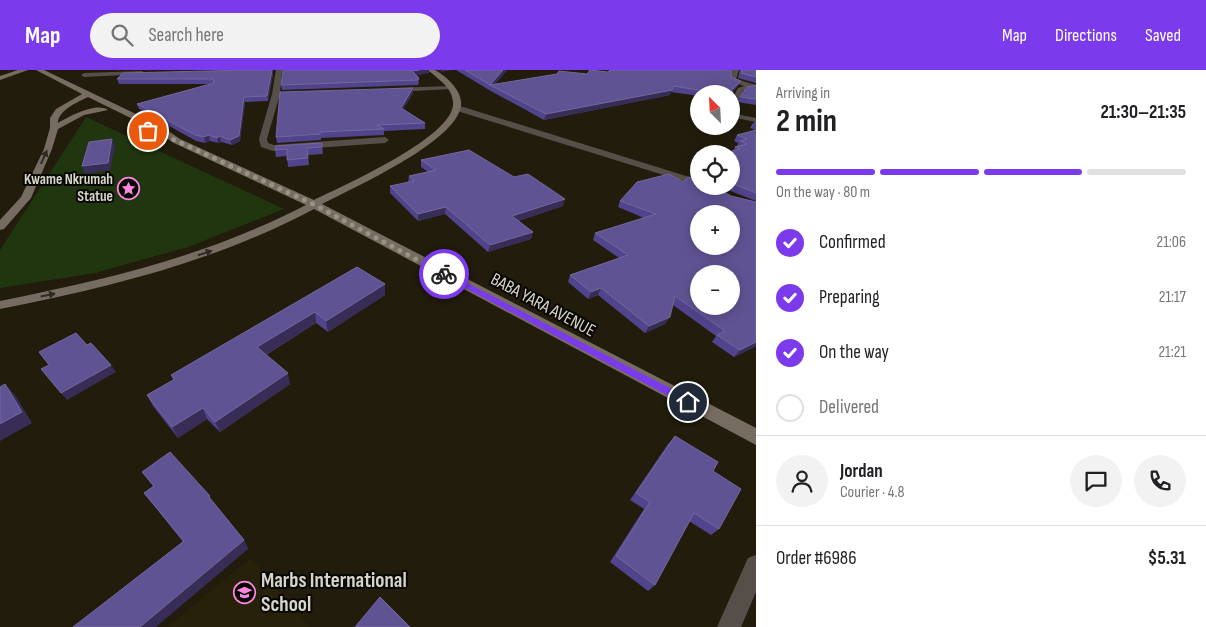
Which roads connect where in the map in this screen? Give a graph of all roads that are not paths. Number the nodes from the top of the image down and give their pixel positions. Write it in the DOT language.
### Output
graph roads {
  1 [pos="25,70"];
  2 [pos="268,70"];
  3 [pos="279,70"];
  4 [pos="431,70"];
  5 [pos="736,70"];
  6 [pos="40,71"];
  7 [pos="152,73"];
  8 [pos="84,75"];
  9 [pos="0,78"];
  10 [pos="755,87"];
  11 [pos="451,88"];
  12 [pos="383,90"];
  13 [pos="740,90"];
  14 [pos="276,94"];
  15 [pos="286,94"];
  16 [pos="83,96"];
  17 [pos="457,108"];
  18 [pos="104,110"];
  19 [pos="740,117"];
  20 [pos="756,120"];
  21 [pos="54,128"];
  22 [pos="385,140"];
  23 [pos="177,141"];
  24 [pos="690,180"];
  25 [pos="313,204"];
  26 [pos="0,227"];
  27 [pos="0,304"];
  28 [pos="756,437"];
  29 [pos="756,566"];
  30 [pos="729,627"];
  1 -- 9 [label="main road"];
  2 -- 3 [label="street"];
  3 -- 14 [label="street"];
  4 -- 11 [label="main road"];
  5 -- 10 [label="street"];
  6 -- 16 [label="main road, BABA YARA AVENUE"];
  7 -- 8 [label="street"];
  10 -- 13 [label="street"];
  11 -- 12 [label="street"];
  11 -- 17 [label="main road"];
  14 -- 15 [label="street"];
  14 -- 22 [label="street"];
  16 -- 18 [label="main road, BABA YARA AVENUE"];
  16 -- 21 [label="main road"];
  16 -- 23 [label="main road, BABA YARA AVENUE"];
  17 -- 24 [label="street"];
  17 -- 25 [label="main road"];
  18 -- 21 [label="main road"];
  18 -- 23 [label="main road, BABA YARA AVENUE"];
  19 -- 20 [label="street"];
  26 -- 21 [label="main road, one-way"];
  23 -- 25 [label="main road, BABA YARA AVENUE"];
  27 -- 25 [label="main road, one-way"];
  25 -- 28 [label="main road, BABA YARA AVENUE"];
  29 -- 30 [label="street"];
}
